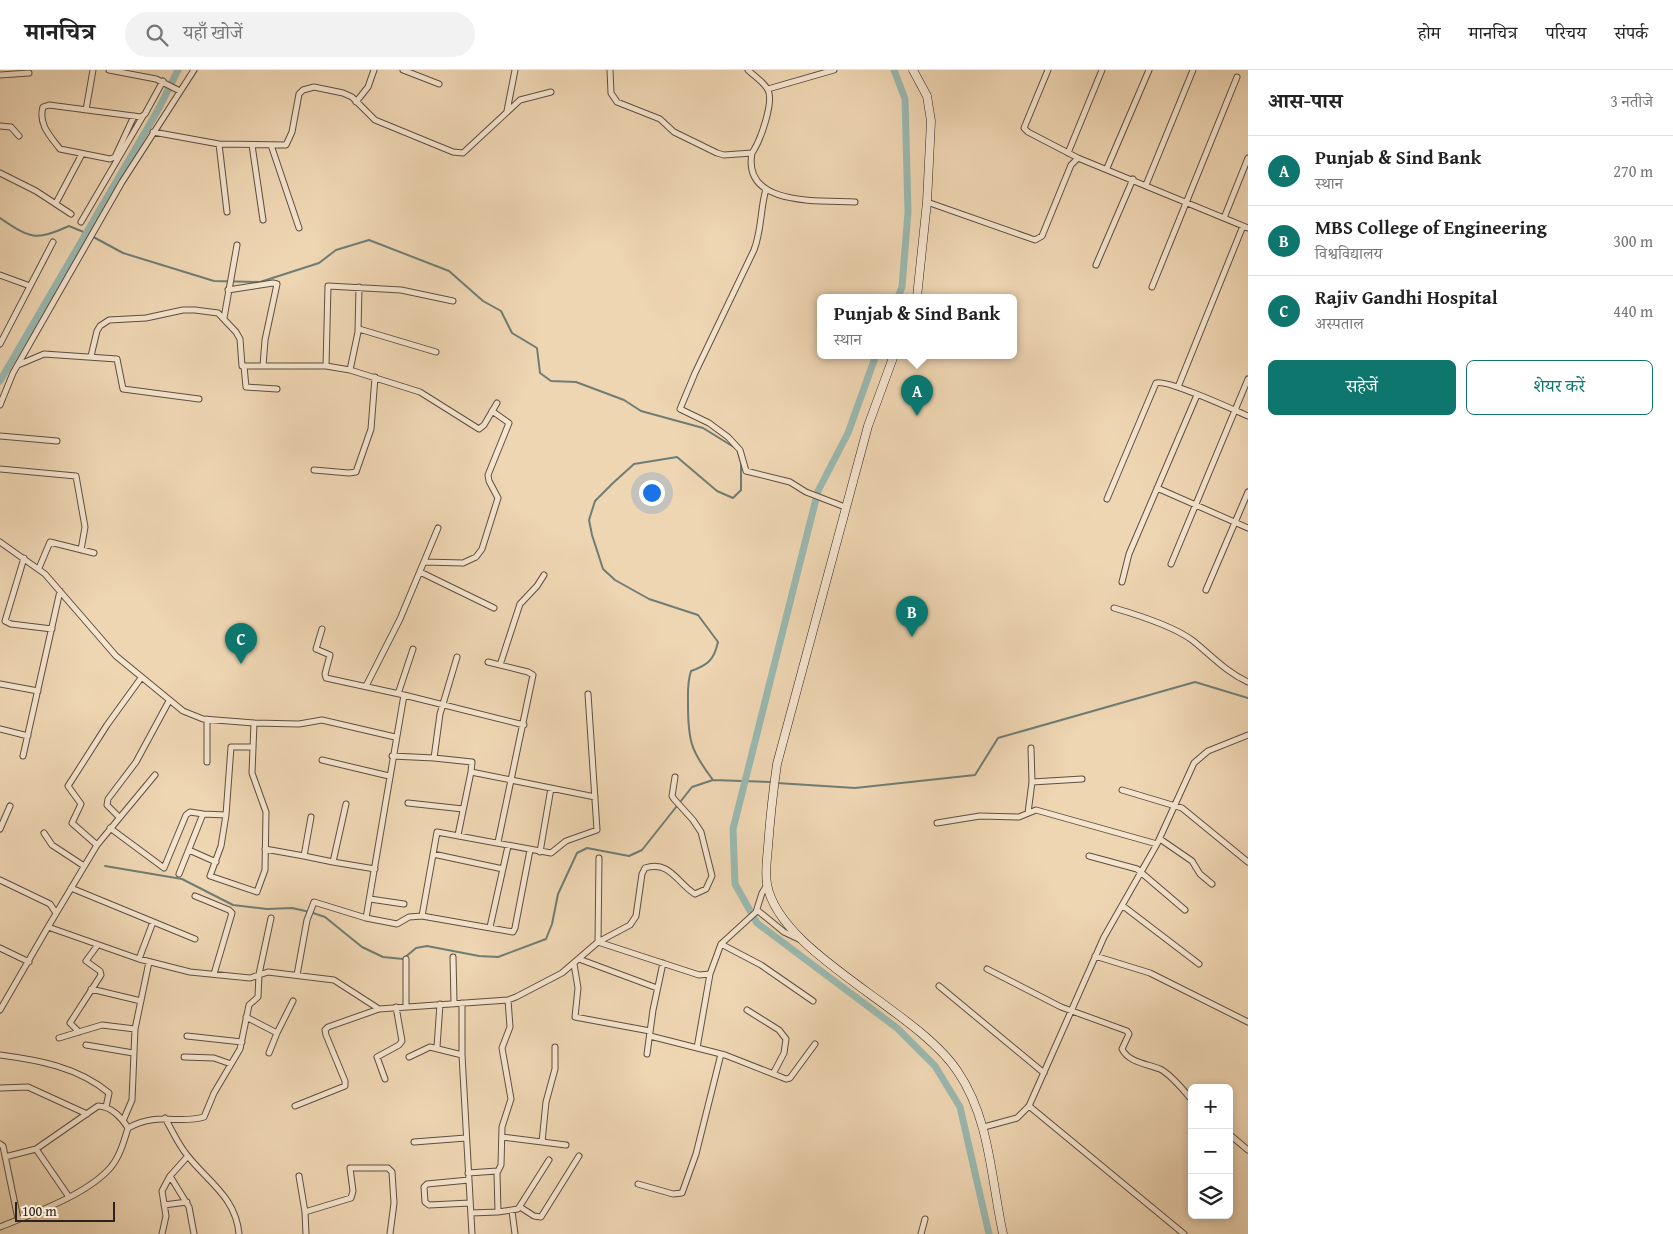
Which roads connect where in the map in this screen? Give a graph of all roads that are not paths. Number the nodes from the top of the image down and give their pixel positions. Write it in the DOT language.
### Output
graph roads {
  1 [pos="93,70"];
  2 [pos="109,70"];
  3 [pos="194,70"];
  4 [pos="374,70"];
  5 [pos="402,70"];
  6 [pos="515,70"];
  7 [pos="610,70"];
  8 [pos="748,70"];
  9 [pos="834,70"];
  10 [pos="913,70"];
  11 [pos="1048,70"];
  12 [pos="1102,70"];
  13 [pos="1149,70"];
  14 [pos="1194,70"];
  15 [pos="139,72"];
  16 [pos="28,73"];
  17 [pos="0,75"];
  18 [pos="1236,77"];
  19 [pos="165,82"];
  20 [pos="440,84"];
  21 [pos="178,89"];
  22 [pos="768,89"];
  23 [pos="551,92"];
  24 [pos="356,102"];
  25 [pos="86,110"];
  26 [pos="507,111"];
  27 [pos="134,116"];
  28 [pos="144,116"];
  29 [pos="0,126"];
  30 [pos="153,132"];
  31 [pos="18,136"];
  32 [pos="219,144"];
  33 [pos="252,144"];
  34 [pos="271,145"];
  35 [pos="752,153"];
  36 [pos="1068,153"];
  37 [pos="82,154"];
  38 [pos="1078,158"];
  39 [pos="1248,158"];
  40 [pos="1107,168"];
  41 [pos="0,173"];
  42 [pos="1132,179"];
  43 [pos="1146,185"];
  44 [pos="766,189"];
  45 [pos="855,202"];
  46 [pos="927,202"];
  47 [pos="1186,202"];
  48 [pos="56,204"];
  49 [pos="227,212"];
  50 [pos="71,214"];
  51 [pos="1224,218"];
  52 [pos="264,220"];
  53 [pos="81,222"];
  54 [pos="1246,227"];
  55 [pos="299,228"];
  56 [pos="53,242"];
  57 [pos="237,245"];
  58 [pos="1096,265"];
  59 [pos="0,275"];
  60 [pos="30,286"];
  61 [pos="359,287"];
  62 [pos="1152,287"];
  63 [pos="229,288"];
  64 [pos="917,294"];
  65 [pos="453,301"];
  66 [pos="224,318"];
  67 [pos="358,329"];
  68 [pos="0,344"];
  69 [pos="436,352"];
  70 [pos="92,356"];
  71 [pos="893,359"];
  72 [pos="18,366"];
  73 [pos="244,366"];
  74 [pos="263,366"];
  75 [pos="326,366"];
  76 [pos="350,370"];
  77 [pos="376,377"];
  78 [pos="1248,380"];
  79 [pos="1178,387"];
  80 [pos="278,389"];
  81 [pos="1197,395"];
  82 [pos="199,399"];
  83 [pos="497,403"];
  84 [pos="0,405"];
  85 [pos="1235,410"];
  86 [pos="492,411"];
  87 [pos="1248,416"];
  88 [pos="0,436"];
  89 [pos="57,441"];
  90 [pos="0,470"];
  91 [pos="314,470"];
  92 [pos="1157,488"];
  93 [pos="1248,492"];
  94 [pos="1107,500"];
  95 [pos="1196,506"];
  96 [pos="845,507"];
  97 [pos="1234,522"];
  98 [pos="438,528"];
  99 [pos="1248,528"];
  100 [pos="0,542"];
  101 [pos="81,550"];
  102 [pos="94,553"];
  103 [pos="24,558"];
  104 [pos="424,562"];
  105 [pos="1171,564"];
  106 [pos="38,568"];
  107 [pos="420,572"];
  108 [pos="544,575"];
  109 [pos="1122,582"];
  110 [pos="1206,590"];
  111 [pos="60,591"];
  112 [pos="494,608"];
  113 [pos="1114,608"];
  114 [pos="52,629"];
  115 [pos="322,629"];
  116 [pos="413,650"];
  117 [pos="457,657"];
  118 [pos="488,662"];
  119 [pos="500,665"];
  120 [pos="141,678"];
  121 [pos="1248,682"];
  122 [pos="0,684"];
  123 [pos="366,686"];
  124 [pos="38,691"];
  125 [pos="401,694"];
  126 [pos="588,694"];
  127 [pos="169,701"];
  128 [pos="442,705"];
  129 [pos="207,719"];
  130 [pos="254,723"];
  131 [pos="524,725"];
  132 [pos="0,729"];
  133 [pos="1248,735"];
  134 [pos="28,736"];
  135 [pos="395,738"];
  136 [pos="253,747"];
  137 [pos="1031,748"];
  138 [pos="23,756"];
  139 [pos="392,756"];
  140 [pos="434,758"];
  141 [pos="322,760"];
  142 [pos="207,762"];
  143 [pos="471,772"];
  144 [pos="155,776"];
  145 [pos="389,776"];
  146 [pos="675,777"];
  147 [pos="1082,779"];
  148 [pos="511,780"];
  149 [pos="1032,782"];
  150 [pos="551,788"];
  151 [pos="1122,790"];
  152 [pos="595,797"];
  153 [pos="408,803"];
  154 [pos="346,804"];
  155 [pos="1174,805"];
  156 [pos="10,806"];
  157 [pos="464,809"];
  158 [pos="1028,813"];
  159 [pos="203,814"];
  160 [pos="226,815"];
  161 [pos="311,816"];
  162 [pos="119,818"];
  163 [pos="938,823"];
  164 [pos="110,828"];
  165 [pos="0,829"];
  166 [pos="44,833"];
  167 [pos="458,835"];
  168 [pos="498,842"];
  169 [pos="1159,842"];
  170 [pos="97,845"];
  171 [pos="508,846"];
  172 [pos="265,849"];
  173 [pos="189,850"];
  174 [pos="530,850"];
  175 [pos="540,852"];
  176 [pos="433,854"];
  177 [pos="304,856"];
  178 [pos="1089,856"];
  179 [pos="599,858"];
  180 [pos="86,862"];
  181 [pos="216,862"];
  182 [pos="333,862"];
  183 [pos="1248,862"];
  184 [pos="375,869"];
  185 [pos="503,869"];
  186 [pos="1141,871"];
  187 [pos="179,874"];
  188 [pos="0,880"];
  189 [pos="1212,884"];
  190 [pos="767,885"];
  191 [pos="71,888"];
  192 [pos="195,896"];
  193 [pos="370,899"];
  194 [pos="404,904"];
  195 [pos="1123,906"];
  196 [pos="1185,910"];
  197 [pos="56,912"];
  198 [pos="756,912"];
  199 [pos="422,916"];
  200 [pos="272,918"];
  201 [pos="366,918"];
  202 [pos="153,922"];
  203 [pos="48,927"];
  204 [pos="490,927"];
  205 [pos="196,939"];
  206 [pos="598,942"];
  207 [pos="806,943"];
  208 [pos="721,944"];
  209 [pos="97,946"];
  210 [pos="0,948"];
  211 [pos="1095,956"];
  212 [pos="453,957"];
  213 [pos="139,959"];
  214 [pos="406,959"];
  215 [pos="579,959"];
  216 [pos="29,962"];
  217 [pos="149,962"];
  218 [pos="663,963"];
  219 [pos="574,964"];
  220 [pos="1199,964"];
  221 [pos="988,969"];
  222 [pos="214,974"];
  223 [pos="259,974"];
  224 [pos="710,974"];
  225 [pos="297,976"];
  226 [pos="939,986"];
  227 [pos="657,988"];
  228 [pos="91,989"];
  229 [pos="508,1000"];
  230 [pos="141,1001"];
  231 [pos="813,1001"];
  232 [pos="294,1002"];
  233 [pos="462,1002"];
  234 [pos="454,1003"];
  235 [pos="440,1004"];
  236 [pos="406,1006"];
  237 [pos="396,1007"];
  238 [pos="379,1009"];
  239 [pos="0,1010"];
  240 [pos="747,1010"];
  241 [pos="1072,1012"];
  242 [pos="246,1017"];
  243 [pos="1247,1020"];
  244 [pos="135,1029"];
  245 [pos="78,1032"];
  246 [pos="277,1033"];
  247 [pos="650,1034"];
  248 [pos="187,1036"];
  249 [pos="59,1038"];
  250 [pos="242,1042"];
  251 [pos="815,1044"];
  252 [pos="86,1045"];
  253 [pos="437,1047"];
  254 [pos="555,1047"];
  255 [pos="697,1048"];
  256 [pos="133,1053"];
  257 [pos="269,1053"];
  258 [pos="647,1054"];
  259 [pos="721,1054"];
  260 [pos="0,1055"];
  261 [pos="462,1055"];
  262 [pos="184,1056"];
  263 [pos="409,1056"];
  264 [pos="231,1064"];
  265 [pos="1044,1073"];
  266 [pos="773,1074"];
  267 [pos="385,1079"];
  268 [pos="0,1088"];
  269 [pos="1188,1096"];
  270 [pos="295,1106"];
  271 [pos="1029,1106"];
  272 [pos="106,1108"];
  273 [pos="87,1114"];
  274 [pos="165,1118"];
  275 [pos="124,1121"];
  276 [pos="984,1127"];
  277 [pos="128,1128"];
  278 [pos="502,1137"];
  279 [pos="1233,1137"];
  280 [pos="466,1138"];
  281 [pos="414,1142"];
  282 [pos="542,1142"];
  283 [pos="0,1144"];
  284 [pos="566,1145"];
  285 [pos="36,1149"];
  286 [pos="1248,1150"];
  287 [pos="188,1156"];
  288 [pos="579,1156"];
  289 [pos="5,1157"];
  290 [pos="549,1160"];
  291 [pos="497,1172"];
  292 [pos="468,1173"];
  293 [pos="170,1176"];
  294 [pos="299,1176"];
  295 [pos="469,1180"];
  296 [pos="638,1184"];
  297 [pos="68,1197"];
  298 [pos="187,1202"];
  299 [pos="470,1203"];
  300 [pos="164,1205"];
  301 [pos="520,1207"];
  302 [pos="512,1211"];
  303 [pos="306,1212"];
  304 [pos="498,1212"];
  305 [pos="471,1213"];
  306 [pos="925,1219"];
  307 [pos="18,1220"];
  308 [pos="0,1227"];
  309 [pos="162,1234"];
  310 [pos="194,1234"];
  311 [pos="239,1234"];
  312 [pos="306,1234"];
  313 [pos="390,1234"];
  314 [pos="472,1234"];
  315 [pos="515,1234"];
  316 [pos="921,1234"];
  317 [pos="1003,1234"];
  318 [pos="1184,1234"];
  1 -- 25 [label="street"];
  2 -- 15 [label="street"];
  3 -- 21 [label="street"];
  4 -- 24 [label="street"];
  5 -- 20 [label="street"];
  6 -- 26 [label="street"];
  7 -- 35 [label="street"];
  8 -- 22 [label="street"];
  9 -- 22 [label="street"];
  10 -- 46 [label="street"];
  11 -- 36 [label="street"];
  12 -- 36 [label="street"];
  13 -- 40 [label="street"];
  14 -- 43 [label="street"];
  15 -- 19 [label="street"];
  16 -- 17 [label="street"];
  18 -- 47 [label="street"];
  19 -- 21 [label="street"];
  19 -- 28 [label="street"];
  21 -- 30 [label="street"];
  22 -- 35 [label="street"];
  23 -- 26 [label="street"];
  24 -- 26 [label="street"];
  24 -- 34 [label="street"];
  25 -- 27 [label="street"];
  25 -- 37 [label="street"];
  27 -- 28 [label="street"];
  27 -- 37 [label="street"];
  28 -- 53 [label="street"];
  29 -- 31 [label="street"];
  30 -- 32 [label="street"];
  30 -- 72 [label="street"];
  32 -- 33 [label="street"];
  32 -- 49 [label="street"];
  33 -- 34 [label="street"];
  33 -- 52 [label="street"];
  34 -- 55 [label="street"];
  35 -- 44 [label="street"];
  36 -- 38 [label="street"];
  37 -- 48 [label="street"];
  38 -- 40 [label="street"];
  38 -- 46 [label="street"];
  39 -- 51 [label="street"];
  40 -- 42 [label="street"];
  41 -- 48 [label="street"];
  42 -- 43 [label="street"];
  42 -- 58 [label="street"];
  43 -- 47 [label="street"];
  44 -- 45 [label="street"];
  44 -- 96 [label="street"];
  46 -- 64 [label="street"];
  47 -- 51 [label="street"];
  47 -- 62 [label="street"];
  48 -- 50 [label="street"];
  51 -- 54 [label="street"];
  54 -- 79 [label="street"];
  56 -- 60 [label="street"];
  57 -- 63 [label="street"];
  59 -- 60 [label="street"];
  60 -- 68 [label="street"];
  61 -- 65 [label="street"];
  61 -- 67 [label="street"];
  61 -- 75 [label="street"];
  63 -- 66 [label="street"];
  63 -- 74 [label="street"];
  66 -- 70 [label="street"];
  66 -- 73 [label="street"];
  67 -- 69 [label="street"];
  67 -- 76 [label="street"];
  70 -- 72 [label="street"];
  70 -- 82 [label="street"];
  71 -- 96 [label="street"];
  72 -- 84 [label="street"];
  73 -- 74 [label="street"];
  73 -- 80 [label="street"];
  74 -- 75 [label="street"];
  75 -- 76 [label="street"];
  76 -- 77 [label="street"];
  77 -- 86 [label="street"];
  77 -- 91 [label="street"];
  78 -- 85 [label="street"];
  79 -- 81 [label="street"];
  79 -- 94 [label="street"];
  81 -- 85 [label="street"];
  81 -- 92 [label="street"];
  83 -- 86 [label="street"];
  85 -- 87 [label="street"];
  85 -- 95 [label="street"];
  86 -- 104 [label="street"];
  88 -- 89 [label="street"];
  90 -- 101 [label="street"];
  92 -- 95 [label="street"];
  92 -- 109 [label="street"];
  93 -- 97 [label="street"];
  95 -- 97 [label="street"];
  95 -- 105 [label="street"];
  96 -- 190 [label="street"];
  97 -- 99 [label="street"];
  97 -- 110 [label="street"];
  98 -- 104 [label="street"];
  100 -- 103 [label="street"];
  101 -- 102 [label="street"];
  101 -- 106 [label="street"];
  103 -- 106 [label="street"];
  103 -- 114 [label="street"];
  104 -- 107 [label="street"];
  106 -- 111 [label="street"];
  107 -- 112 [label="street"];
  107 -- 123 [label="street"];
  108 -- 119 [label="street"];
  111 -- 114 [label="street"];
  111 -- 120 [label="street"];
  113 -- 121 [label="street"];
  114 -- 124 [label="street"];
  115 -- 123 [label="street"];
  116 -- 125 [label="street"];
  117 -- 128 [label="street"];
  118 -- 119 [label="street"];
  119 -- 131 [label="street"];
  120 -- 127 [label="street"];
  120 -- 170 [label="street"];
  122 -- 124 [label="street"];
  123 -- 125 [label="street"];
  124 -- 134 [label="street"];
  125 -- 128 [label="street"];
  125 -- 135 [label="street"];
  126 -- 152 [label="street"];
  127 -- 129 [label="street"];
  127 -- 162 [label="street"];
  128 -- 131 [label="street"];
  128 -- 140 [label="street"];
  129 -- 130 [label="street"];
  129 -- 142 [label="street"];
  130 -- 135 [label="street"];
  130 -- 136 [label="street"];
  131 -- 148 [label="street"];
  132 -- 134 [label="street"];
  133 -- 155 [label="street"];
  134 -- 138 [label="street"];
  135 -- 139 [label="street"];
  136 -- 160 [label="street"];
  136 -- 172 [label="street"];
  137 -- 149 [label="street"];
  139 -- 140 [label="street"];
  139 -- 145 [label="street"];
  140 -- 143 [label="street"];
  141 -- 145 [label="street"];
  143 -- 148 [label="street"];
  143 -- 157 [label="street"];
  144 -- 162 [label="street"];
  145 -- 184 [label="street"];
  146 -- 206 [label="street"];
  147 -- 149 [label="street"];
  148 -- 150 [label="street"];
  148 -- 168 [label="street"];
  149 -- 158 [label="street"];
  150 -- 152 [label="street"];
  150 -- 175 [label="street"];
  151 -- 155 [label="street"];
  152 -- 175 [label="street"];
  153 -- 157 [label="street"];
  154 -- 182 [label="street"];
  155 -- 169 [label="street"];
  155 -- 183 [label="street"];
  156 -- 165 [label="street"];
  157 -- 167 [label="street"];
  158 -- 163 [label="street"];
  158 -- 169 [label="street"];
  159 -- 160 [label="street"];
  159 -- 164 [label="street"];
  159 -- 173 [label="street"];
  160 -- 181 [label="street"];
  161 -- 177 [label="street"];
  162 -- 164 [label="street"];
  164 -- 170 [label="street"];
  166 -- 180 [label="street"];
  167 -- 168 [label="street"];
  167 -- 176 [label="street"];
  168 -- 171 [label="street"];
  169 -- 186 [label="street"];
  169 -- 189 [label="street"];
  170 -- 180 [label="street"];
  171 -- 174 [label="street"];
  171 -- 185 [label="street"];
  172 -- 177 [label="street"];
  172 -- 181 [label="street"];
  173 -- 181 [label="street"];
  173 -- 187 [label="street"];
  174 -- 175 [label="street"];
  174 -- 204 [label="street"];
  176 -- 185 [label="street"];
  176 -- 199 [label="street"];
  177 -- 182 [label="street"];
  178 -- 186 [label="street"];
  179 -- 206 [label="street"];
  180 -- 191 [label="street"];
  182 -- 184 [label="street"];
  184 -- 193 [label="street"];
  185 -- 204 [label="street"];
  186 -- 195 [label="street"];
  186 -- 196 [label="street"];
  188 -- 197 [label="street"];
  190 -- 198 [label="street"];
  190 -- 207 [label="street"];
  191 -- 197 [label="street"];
  191 -- 202 [label="street"];
  192 -- 222 [label="street"];
  193 -- 194 [label="street"];
  193 -- 201 [label="street"];
  195 -- 211 [label="street"];
  195 -- 220 [label="street"];
  197 -- 203 [label="street"];
  198 -- 207 [label="street"];
  198 -- 208 [label="street"];
  199 -- 201 [label="street"];
  199 -- 204 [label="street"];
  200 -- 223 [label="street"];
  201 -- 225 [label="street"];
  202 -- 205 [label="street"];
  202 -- 213 [label="street"];
  203 -- 209 [label="street"];
  203 -- 216 [label="street"];
  206 -- 215 [label="street"];
  206 -- 218 [label="street"];
  207 -- 276 [label="street"];
  208 -- 224 [label="street"];
  208 -- 231 [label="street"];
  209 -- 213 [label="street"];
  209 -- 228 [label="street"];
  210 -- 216 [label="street"];
  211 -- 241 [label="street"];
  211 -- 243 [label="street"];
  212 -- 234 [label="street"];
  213 -- 217 [label="street"];
  214 -- 236 [label="street"];
  215 -- 219 [label="street"];
  215 -- 227 [label="street"];
  216 -- 239 [label="street"];
  217 -- 222 [label="street"];
  217 -- 230 [label="street"];
  218 -- 224 [label="street"];
  218 -- 227 [label="street"];
  219 -- 229 [label="street"];
  219 -- 247 [label="street"];
  221 -- 241 [label="street"];
  222 -- 223 [label="street"];
  223 -- 225 [label="street"];
  223 -- 242 [label="street"];
  224 -- 255 [label="street"];
  225 -- 238 [label="street"];
  226 -- 265 [label="street"];
  227 -- 247 [label="street"];
  228 -- 230 [label="street"];
  228 -- 245 [label="street"];
  229 -- 233 [label="street"];
  229 -- 278 [label="street"];
  230 -- 244 [label="street"];
  232 -- 246 [label="street"];
  233 -- 234 [label="street"];
  233 -- 261 [label="street"];
  234 -- 235 [label="street"];
  235 -- 236 [label="street"];
  235 -- 253 [label="street"];
  236 -- 237 [label="street"];
  237 -- 238 [label="street"];
  237 -- 267 [label="street"];
  238 -- 270 [label="street"];
  240 -- 266 [label="street"];
  241 -- 265 [label="street"];
  241 -- 269 [label="street"];
  242 -- 246 [label="street"];
  242 -- 250 [label="street"];
  244 -- 245 [label="street"];
  244 -- 256 [label="street"];
  245 -- 249 [label="street"];
  246 -- 257 [label="street"];
  247 -- 255 [label="street"];
  247 -- 258 [label="street"];
  248 -- 250 [label="street"];
  250 -- 264 [label="street"];
  251 -- 266 [label="street"];
  252 -- 256 [label="street"];
  253 -- 261 [label="street"];
  253 -- 263 [label="street"];
  254 -- 282 [label="street"];
  255 -- 259 [label="street"];
  256 -- 275 [label="street"];
  259 -- 266 [label="street"];
  259 -- 296 [label="street"];
  260 -- 272 [label="street"];
  261 -- 280 [label="street"];
  262 -- 264 [label="street"];
  264 -- 274 [label="street"];
  265 -- 271 [label="street"];
  268 -- 273 [label="street"];
  271 -- 276 [label="street"];
  271 -- 318 [label="street"];
  272 -- 273 [label="street"];
  272 -- 275 [label="street"];
  273 -- 285 [label="street"];
  274 -- 277 [label="street"];
  274 -- 287 [label="street"];
  275 -- 277 [label="street"];
  276 -- 317 [label="street"];
  277 -- 297 [label="street"];
  278 -- 282 [label="street"];
  278 -- 291 [label="street"];
  279 -- 286 [label="street"];
  280 -- 281 [label="street"];
  280 -- 292 [label="street"];
  282 -- 284 [label="street"];
  283 -- 289 [label="street"];
  285 -- 289 [label="street"];
  285 -- 297 [label="street"];
  287 -- 293 [label="street"];
  287 -- 311 [label="street"];
  288 -- 301 [label="street"];
  289 -- 307 [label="street"];
  290 -- 301 [label="street"];
  291 -- 292 [label="street"];
  291 -- 304 [label="street"];
  292 -- 295 [label="street"];
  293 -- 298 [label="street"];
  293 -- 300 [label="street"];
  294 -- 303 [label="street"];
  295 -- 299 [label="street"];
  295 -- 299 [label="street"];
  297 -- 307 [label="street"];
  298 -- 300 [label="street"];
  298 -- 310 [label="street"];
  299 -- 305 [label="street"];
  300 -- 309 [label="street"];
  301 -- 302 [label="street"];
  302 -- 304 [label="street"];
  302 -- 315 [label="street"];
  303 -- 312 [label="street"];
  303 -- 313 [label="street"];
  304 -- 305 [label="street"];
  305 -- 314 [label="street"];
  306 -- 316 [label="street"];
  307 -- 308 [label="street"];
}
